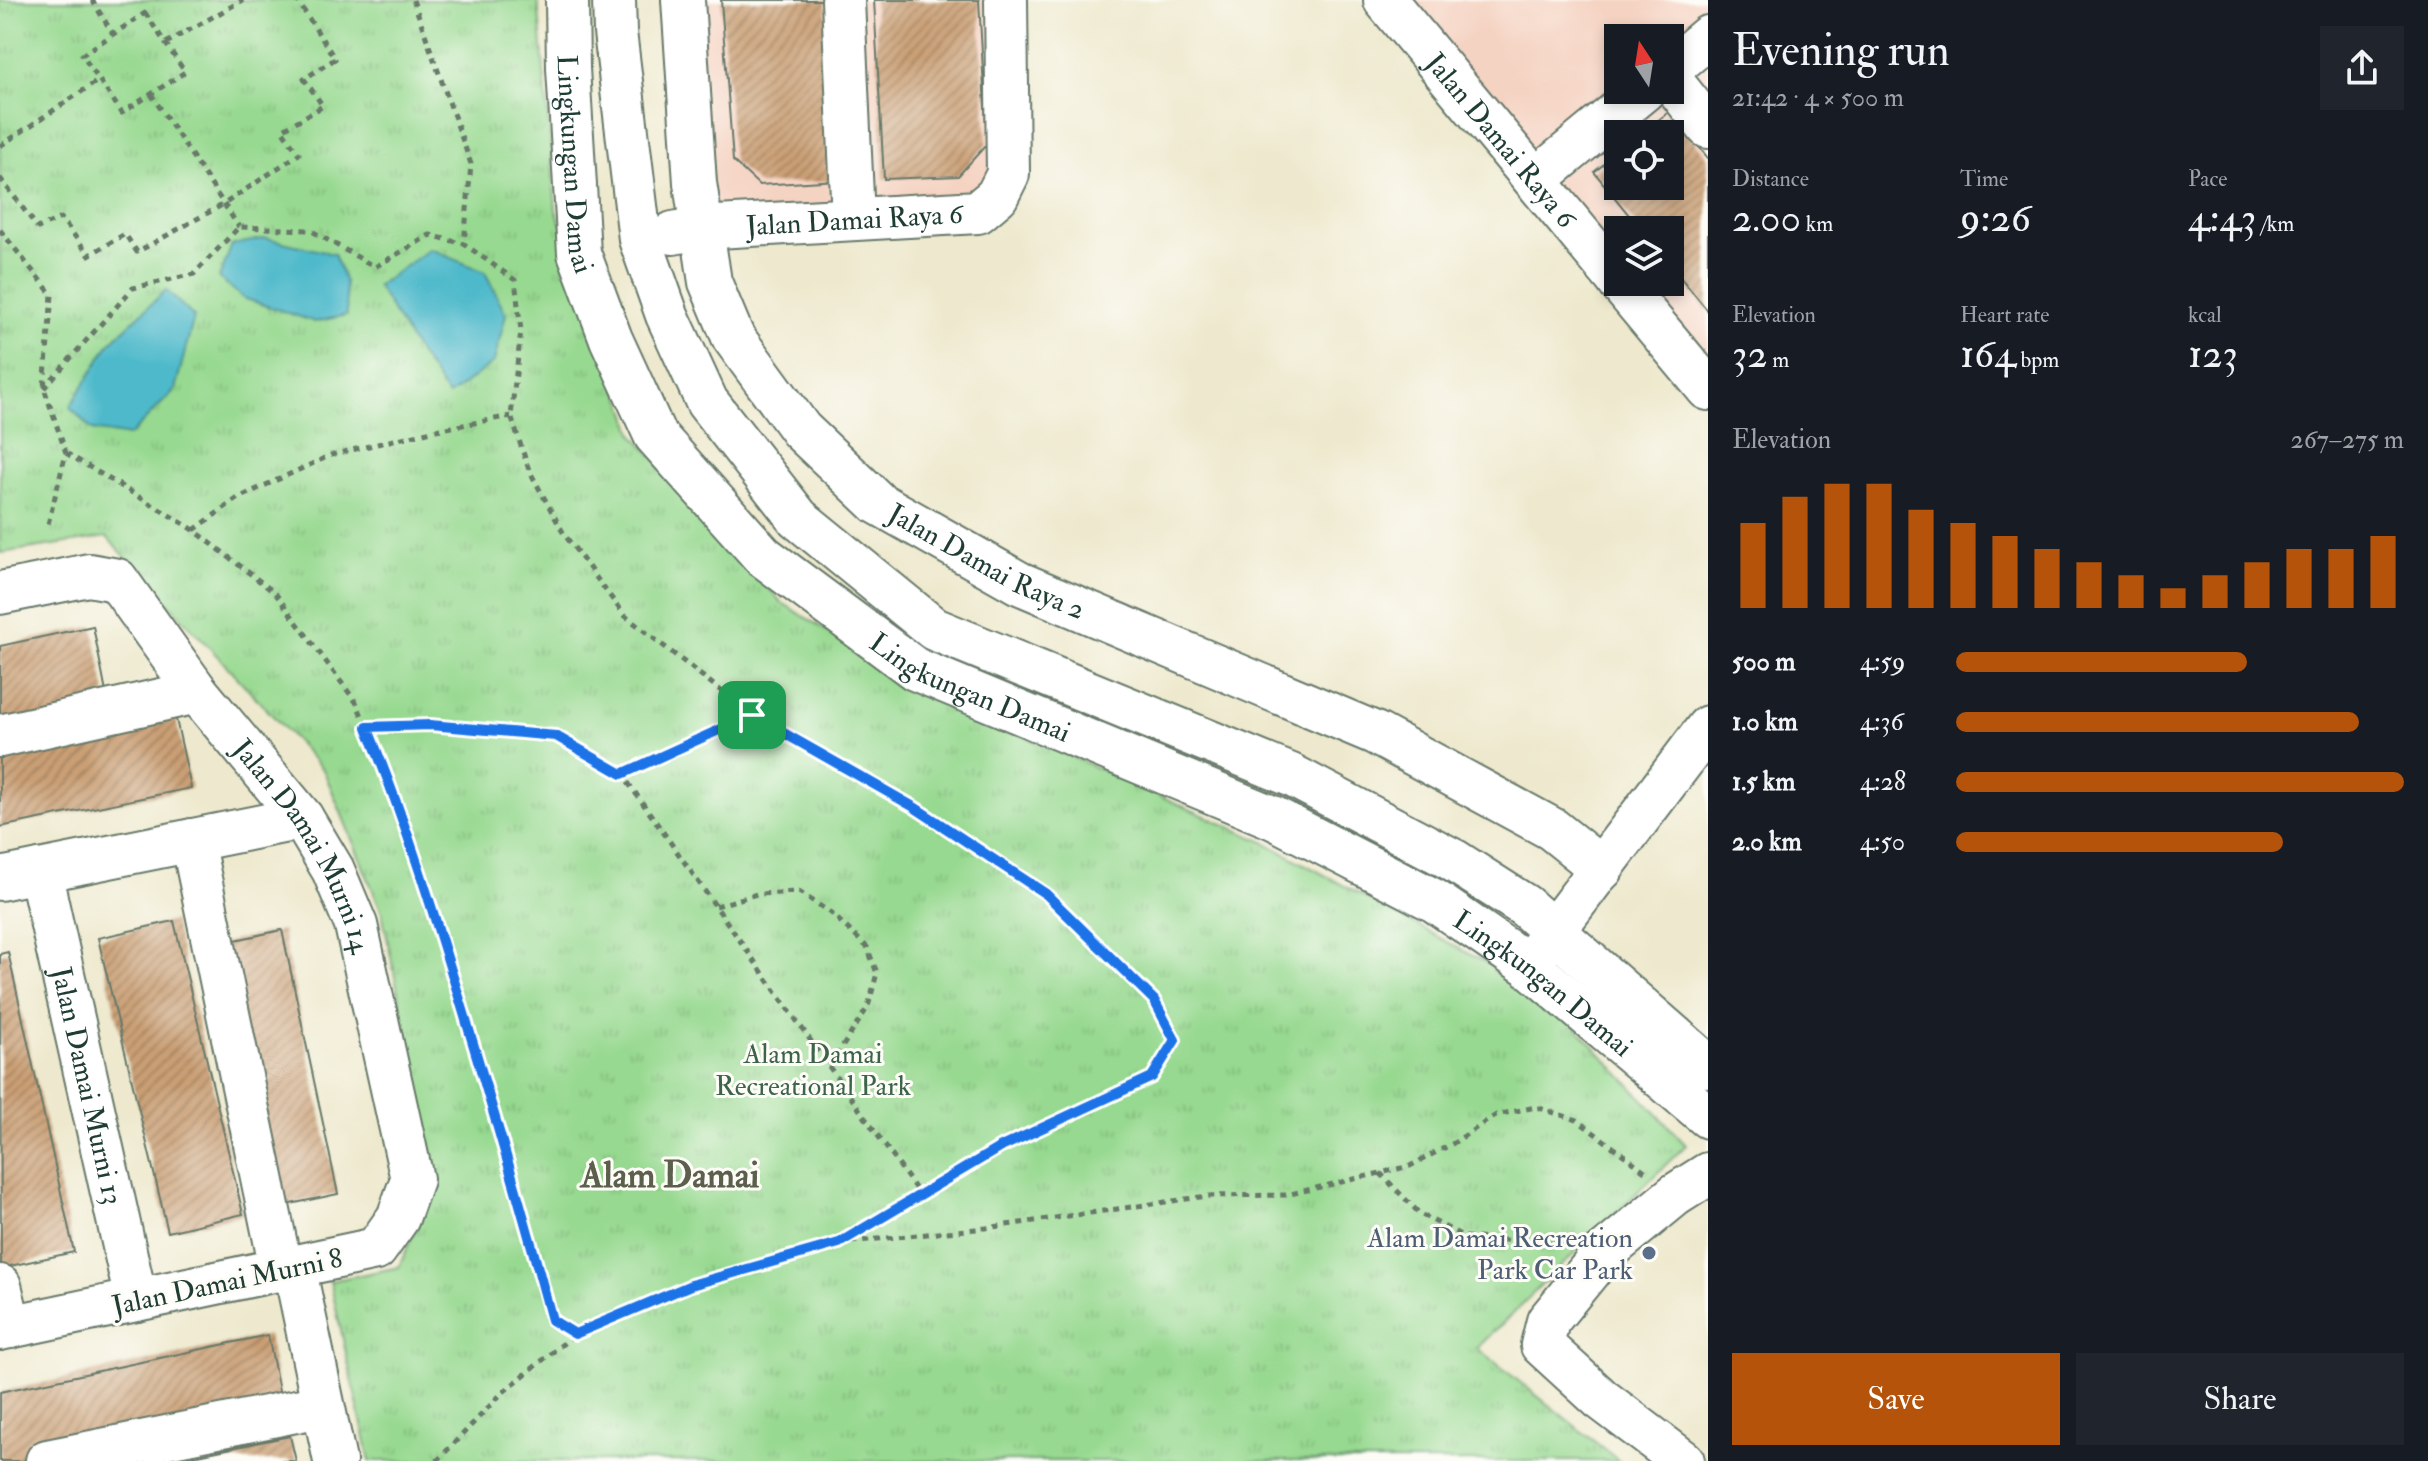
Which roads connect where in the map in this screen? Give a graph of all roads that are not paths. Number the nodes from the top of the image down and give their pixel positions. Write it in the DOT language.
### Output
graph roads {
  1 [pos="567,0"];
  2 [pos="614,0"];
  3 [pos="683,0"];
  4 [pos="843,0"];
  5 [pos="1006,0"];
  6 [pos="1394,3"];
  7 [pos="1708,37"];
  8 [pos="1684,57"];
  9 [pos="1684,97"];
  10 [pos="1627,104"];
  11 [pos="1708,127"];
  12 [pos="1535,180"];
  13 [pos="853,219"];
  14 [pos="700,228"];
  15 [pos="640,239"];
  16 [pos="1604,263"];
  17 [pos="1631,296"];
  18 [pos="1708,389"];
  19 [pos="0,593"];
  20 [pos="197,692"];
  21 [pos="1708,727"];
  22 [pos="0,736"];
  23 [pos="302,818"];
  24 [pos="192,840"];
  25 [pos="1602,869"];
  26 [pos="40,871"];
  27 [pos="0,879"];
  28 [pos="1553,930"];
  29 [pos="1528,965"];
  30 [pos="1708,1066"];
  31 [pos="1708,1117"];
  32 [pos="412,1179"];
  33 [pos="1691,1184"];
  34 [pos="288,1268"];
  35 [pos="0,1286"];
  36 [pos="136,1300"];
  37 [pos="5,1328"];
  38 [pos="321,1406"];
  39 [pos="47,1461"];
  40 [pos="335,1461"];
  41 [pos="1683,1461"];
  1 -- 29 [label="street, Lingkungan Damai"];
  2 -- 15 [label="street, Lingkungan Damai"];
  3 -- 14 [label="street, Jalan Damai Raya 2"];
  4 -- 13 [label="street"];
  5 -- 13 [label="street, Jalan Damai Raya 6"];
  6 -- 12 [label="street, Jalan Damai Raya 6"];
  7 -- 8 [label="street"];
  9 -- 11 [label="street"];
  10 -- 12 [label="street"];
  12 -- 16 [label="street, Jalan Damai Raya 6"];
  13 -- 14 [label="street, Jalan Damai Raya 6"];
  14 -- 15 [label="street, Jalan Damai Raya 6"];
  14 -- 25 [label="street, Jalan Damai Raya 2"];
  15 -- 28 [label="street, Lingkungan Damai"];
  17 -- 18 [label="street, Jalan Damai Raya 6"];
  19 -- 20 [label="street, Jalan Damai Murni 14"];
  20 -- 22 [label="street"];
  20 -- 23 [label="street, Jalan Damai Murni 14"];
  21 -- 25 [label="street"];
  23 -- 24 [label="street"];
  23 -- 32 [label="street, Jalan Damai Murni 14"];
  24 -- 26 [label="street"];
  24 -- 34 [label="street"];
  25 -- 28 [label="street"];
  26 -- 27 [label="street"];
  26 -- 36 [label="street, Jalan Damai Murni 13"];
  28 -- 29 [label="street"];
  28 -- 30 [label="street, Lingkungan Damai"];
  29 -- 31 [label="street, Lingkungan Damai"];
  32 -- 34 [label="street, Jalan Damai Murni 8"];
  33 -- 41 [label="street"];
  34 -- 36 [label="street, Jalan Damai Murni 8"];
  34 -- 38 [label="street"];
  35 -- 37 [label="street"];
  36 -- 37 [label="street, Jalan Damai Murni 8"];
  38 -- 39 [label="street"];
  38 -- 40 [label="street"];
}
